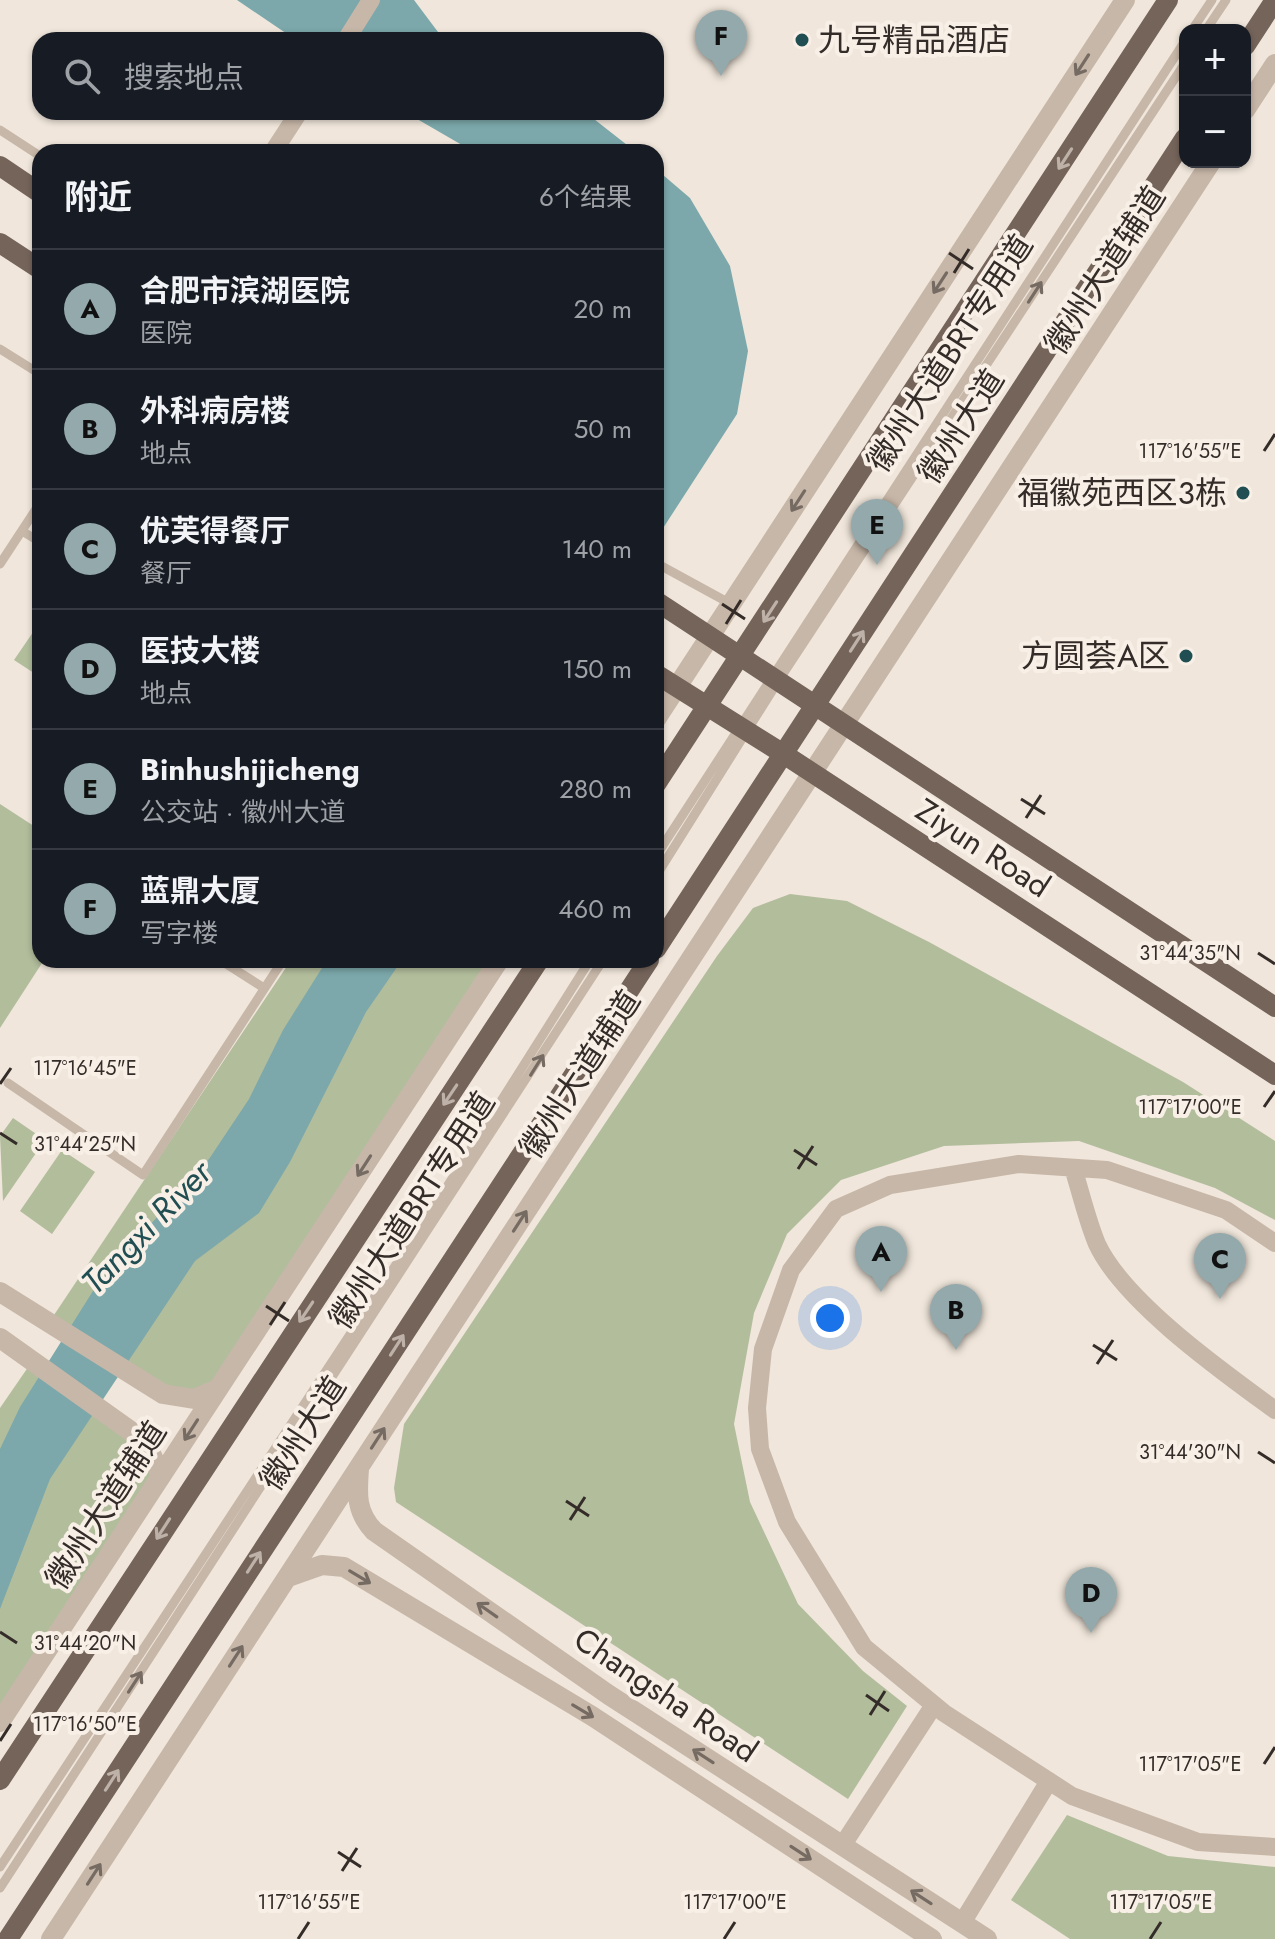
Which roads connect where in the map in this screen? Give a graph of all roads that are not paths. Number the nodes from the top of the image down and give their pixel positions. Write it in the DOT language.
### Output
graph roads {
  1 [pos="371,0"];
  2 [pos="1125,0"];
  3 [pos="1168,0"];
  4 [pos="1212,0"];
  5 [pos="1226,0"];
  6 [pos="1275,0"];
  7 [pos="1196,24"];
  8 [pos="1210,24"];
  9 [pos="351,32"];
  10 [pos="1251,37"];
  11 [pos="1179,50"];
  12 [pos="1275,64"];
  13 [pos="1179,72"];
  14 [pos="1251,101"];
  15 [pos="294,120"];
  16 [pos="0,130"];
  17 [pos="278,144"];
  18 [pos="1179,147"];
  19 [pos="32,151"];
  20 [pos="0,166"];
  21 [pos="1207,168"];
  22 [pos="32,188"];
  23 [pos="0,243"];
  24 [pos="32,264"];
  25 [pos="0,349"];
  26 [pos="32,369"];
  27 [pos="32,515"];
  28 [pos="22,531"];
  29 [pos="32,537"];
  30 [pos="0,564"];
  31 [pos="664,567"];
  32 [pos="731,604"];
  33 [pos="664,606"];
  34 [pos="710,636"];
  35 [pos="742,655"];
  36 [pos="775,678"];
  37 [pos="664,679"];
  38 [pos="677,687"];
  39 [pos="816,704"];
  40 [pos="664,707"];
  41 [pos="706,708"];
  42 [pos="844,724"];
  43 [pos="742,729"];
  44 [pos="782,753"];
  45 [pos="664,772"];
  46 [pos="813,772"];
  47 [pos="664,844"];
  48 [pos="664,862"];
  49 [pos="664,937"];
  50 [pos="233,968"];
  51 [pos="278,968"];
  52 [pos="494,968"];
  53 [pos="534,968"];
  54 [pos="585,968"];
  55 [pos="598,968"];
  56 [pos="644,968"];
  57 [pos="264,988"];
  58 [pos="1275,1007"];
  59 [pos="1275,1075"];
  60 [pos="8,1083"];
  61 [pos="1073,1168"];
  62 [pos="1275,1243"];
  63 [pos="0,1292"];
  64 [pos="0,1338"];
  65 [pos="218,1389"];
  66 [pos="1275,1410"];
  67 [pos="359,1469"];
  68 [pos="161,1476"];
  69 [pos="288,1577"];
  70 [pos="934,1705"];
  71 [pos="0,1722"];
  72 [pos="0,1780"];
  73 [pos="1049,1781"];
  74 [pos="842,1846"];
  75 [pos="1275,1847"];
  76 [pos="0,1867"];
  77 [pos="0,1888"];
  78 [pos="962,1923"];
  79 [pos="8,1939"];
  80 [pos="51,1939"];
  81 [pos="932,1939"];
  82 [pos="987,1939"];
  1 -- 9 [label="street"];
  2 -- 32 [label="street, one-way"];
  3 -- 35 [label="main road, 徽州大道, one-way"];
  4 -- 7 [label="lane"];
  5 -- 8 [label="lane"];
  6 -- 10 [label="main road"];
  11 -- 36 [label="lane, 徽州大道BRT专用道"];
  12 -- 14 [label="street"];
  36 -- 13 [label="lane, 徽州大道BRT专用道, one-way"];
  15 -- 17 [label="street"];
  16 -- 19 [label="lane"];
  39 -- 18 [label="main road, 徽州大道, one-way"];
  20 -- 22 [label="main road"];
  21 -- 42 [label="street, 徽州大道辅道"];
  23 -- 24 [label="main road"];
  25 -- 26 [label="lane"];
  27 -- 28 [label="lane"];
  28 -- 29 [label="lane"];
  28 -- 30 [label="lane"];
  31 -- 32 [label="lane"];
  32 -- 34 [label="street"];
  33 -- 34 [label="main road, Ziyun Road"];
  34 -- 35 [label="main road, Ziyun Road"];
  34 -- 38 [label="street"];
  35 -- 36 [label="main road, Ziyun Road"];
  35 -- 41 [label="main road, 徽州大道"];
  36 -- 39 [label="main road, Ziyun Road"];
  36 -- 43 [label="lane, 徽州大道BRT专用道"];
  37 -- 38 [label="main road, Ziyun Road"];
  38 -- 40 [label="street"];
  38 -- 41 [label="main road, Ziyun Road"];
  39 -- 42 [label="main road, Ziyun Road"];
  39 -- 44 [label="main road, 徽州大道"];
  41 -- 43 [label="main road, Ziyun Road"];
  41 -- 45 [label="main road, 徽州大道"];
  42 -- 46 [label="street, 徽州大道辅道"];
  42 -- 58 [label="main road, Ziyun Road"];
  43 -- 44 [label="main road, Ziyun Road"];
  43 -- 47 [label="lane, 徽州大道BRT专用道"];
  43 -- 48 [label="lane, 徽州大道BRT专用道"];
  44 -- 46 [label="main road, Ziyun Road"];
  44 -- 49 [label="main road, 徽州大道"];
  46 -- 59 [label="main road, Ziyun Road"];
  67 -- 46 [label="street, 徽州大道辅道, one-way"];
  50 -- 57 [label="lane"];
  51 -- 57 [label="lane"];
  52 -- 65 [label="street, 徽州大道辅道, one-way"];
  53 -- 72 [label="main road, 徽州大道, one-way"];
  54 -- 76 [label="lane, 徽州大道BRT专用道"];
  77 -- 55 [label="lane, 徽州大道BRT专用道, one-way"];
  79 -- 56 [label="main road, 徽州大道, one-way"];
  57 -- 60 [label="lane"];
  61 -- 62 [label="street"];
  61 -- 66 [label="street"];
  61 -- 70 [label="street"];
  63 -- 65 [label="street"];
  64 -- 68 [label="street"];
  65 -- 68 [label="street, 徽州大道辅道, one-way"];
  67 -- 69 [label="street, 徽州大道辅道"];
  74 -- 67 [label="street, Changsha Road, one-way"];
  68 -- 71 [label="street, 徽州大道辅道"];
  80 -- 69 [label="street, 徽州大道辅道, one-way"];
  69 -- 81 [label="street, Changsha Road, one-way"];
  70 -- 73 [label="street"];
  70 -- 74 [label="street"];
  73 -- 75 [label="street"];
  73 -- 78 [label="street"];
  78 -- 74 [label="street, Changsha Road, one-way"];
  78 -- 82 [label="street, Changsha Road"];
}
